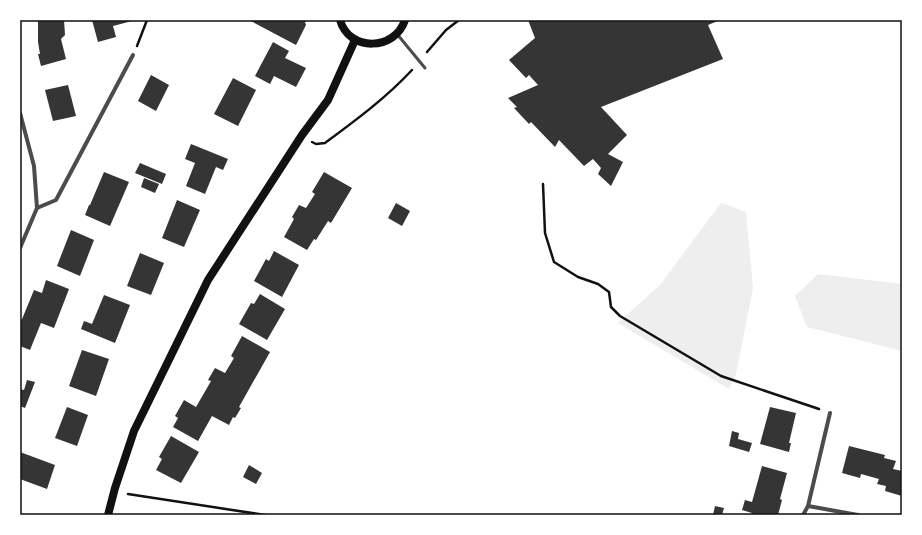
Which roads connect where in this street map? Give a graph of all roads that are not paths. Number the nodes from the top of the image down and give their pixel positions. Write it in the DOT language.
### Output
graph roads {
  1 [pos="340,20"];
  2 [pos="405,20"];
  3 [pos="398,34"];
  4 [pos="356,40"];
  5 [pos="133,55"];
  6 [pos="425,68"];
  7 [pos="20,114"];
  8 [pos="37,208"];
  9 [pos="20,248"];
  10 [pos="830,413"];
  11 [pos="808,506"];
  12 [pos="108,515"];
  13 [pos="803,515"];
  14 [pos="858,515"];
  1 -- 4 [label="main road"];
  2 -- 3 [label="main road"];
  3 -- 4 [label="main road"];
  3 -- 6 [label="lane"];
  4 -- 12 [label="main road"];
  5 -- 8 [label="street"];
  7 -- 8 [label="street"];
  8 -- 9 [label="street"];
  10 -- 11 [label="street"];
  11 -- 13 [label="street"];
  11 -- 14 [label="street"];
}
